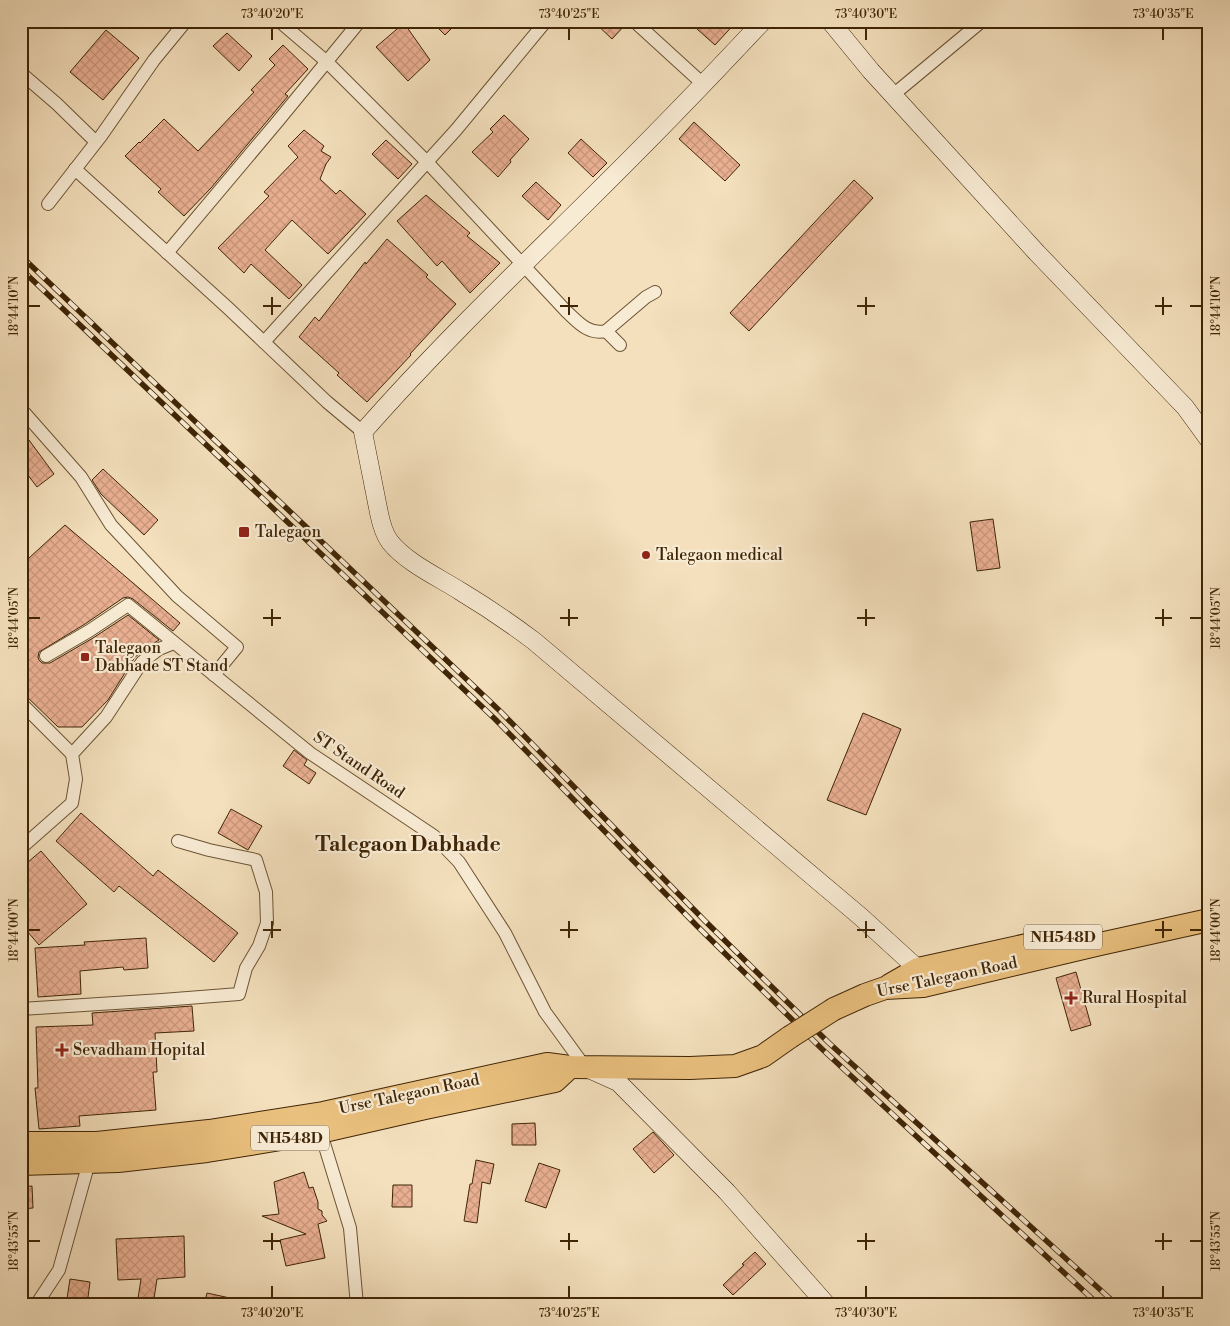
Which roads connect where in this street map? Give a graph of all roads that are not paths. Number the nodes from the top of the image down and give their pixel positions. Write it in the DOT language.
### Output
graph roads {
  1 [pos="186,21"];
  2 [pos="279,21"];
  3 [pos="360,21"];
  4 [pos="546,21"];
  5 [pos="634,21"];
  6 [pos="763,21"];
  7 [pos="830,21"];
  8 [pos="982,21"];
  9 [pos="327,62"];
  10 [pos="21,73"];
  11 [pos="703,84"];
  12 [pos="893,95"];
  13 [pos="96,142"];
  14 [pos="427,162"];
  15 [pos="75,169"];
  16 [pos="48,204"];
  17 [pos="167,253"];
  18 [pos="523,265"];
  19 [pos="655,292"];
  20 [pos="606,331"];
  21 [pos="264,342"];
  22 [pos="620,345"];
  23 [pos="21,409"];
  24 [pos="363,432"];
  25 [pos="1209,440"];
  26 [pos="174,643"];
  27 [pos="46,656"];
  28 [pos="214,676"];
  29 [pos="21,703"];
  30 [pos="72,754"];
  31 [pos="178,841"];
  32 [pos="21,848"];
  33 [pos="1209,905"];
  34 [pos="1209,920"];
  35 [pos="918,969"];
  36 [pos="885,988"];
  37 [pos="21,1009"];
  38 [pos="570,1072"];
  39 [pos="318,1123"];
  40 [pos="21,1143"];
  41 [pos="88,1162"];
  42 [pos="21,1164"];
  43 [pos="36,1305"];
  44 [pos="357,1305"];
  45 [pos="827,1305"];
  1 -- 13 [label="street"];
  2 -- 9 [label="street"];
  3 -- 9 [label="street"];
  4 -- 14 [label="street"];
  5 -- 11 [label="street"];
  6 -- 11 [label="street"];
  7 -- 12 [label="street"];
  8 -- 12 [label="street"];
  9 -- 14 [label="street"];
  9 -- 17 [label="street"];
  10 -- 13 [label="street"];
  11 -- 18 [label="street"];
  12 -- 25 [label="street"];
  13 -- 15 [label="street"];
  14 -- 18 [label="street"];
  14 -- 21 [label="street"];
  15 -- 16 [label="street"];
  15 -- 17 [label="street"];
  17 -- 21 [label="street"];
  18 -- 20 [label="street"];
  18 -- 24 [label="street"];
  19 -- 20 [label="street"];
  20 -- 22 [label="street"];
  21 -- 24 [label="street"];
  23 -- 28 [label="street"];
  24 -- 35 [label="street"];
  26 -- 27 [label="street, ST Stand Road"];
  26 -- 28 [label="street, ST Stand Road"];
  26 -- 30 [label="street"];
  28 -- 38 [label="street, ST Stand Road"];
  29 -- 30 [label="street"];
  30 -- 32 [label="street"];
  31 -- 37 [label="street"];
  33 -- 35 [label="highway, Urse Talegaon Road / NH548D"];
  34 -- 36 [label="highway, Urse Talegaon Road / NH548D"];
  35 -- 36 [label="highway, NH548D"];
  36 -- 38 [label="highway, Urse Talegaon Road / NH548D, bridge"];
  38 -- 39 [label="highway, Urse Talegaon Road / NH548D"];
  38 -- 45 [label="street"];
  39 -- 40 [label="highway, Urse Talegaon Road / NH548D"];
  39 -- 41 [label="highway, NH548D"];
  39 -- 44 [label="street"];
  41 -- 42 [label="highway, NH548D"];
  41 -- 43 [label="street"];
}
